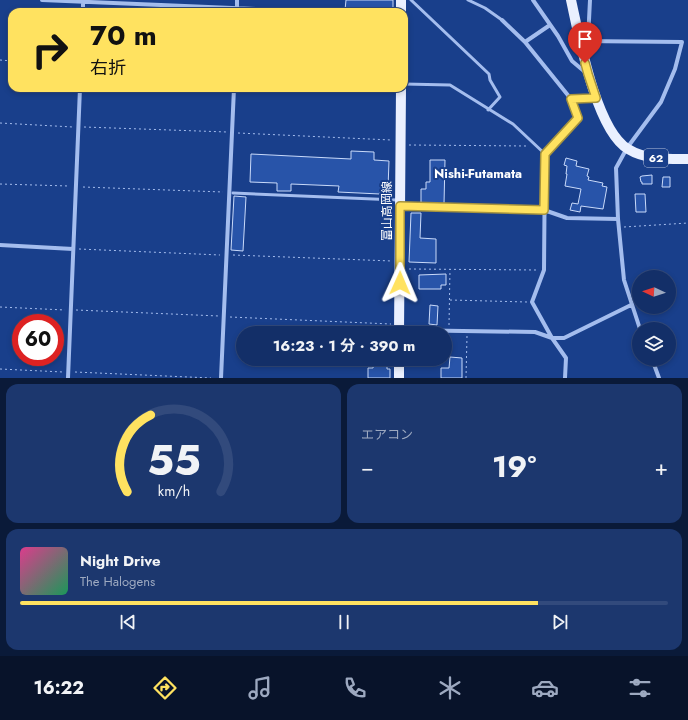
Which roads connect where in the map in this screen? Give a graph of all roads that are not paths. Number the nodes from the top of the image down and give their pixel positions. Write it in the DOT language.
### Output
graph roads {
  1 [pos="42,0"];
  2 [pos="411,0"];
  3 [pos="468,0"];
  4 [pos="533,0"];
  5 [pos="571,0"];
  6 [pos="590,0"];
  7 [pos="83,1"];
  8 [pos="203,8"];
  9 [pos="502,20"];
  10 [pos="550,25"];
  11 [pos="584,40"];
  12 [pos="524,42"];
  13 [pos="588,74"];
  14 [pos="408,84"];
  15 [pos="80,92"];
  16 [pos="234,92"];
  17 [pos="401,92"];
  18 [pos="596,98"];
  19 [pos="571,99"];
  20 [pos="488,110"];
  21 [pos="627,148"];
  22 [pos="545,154"];
  23 [pos="688,159"];
  24 [pos="232,192"];
  25 [pos="400,203"];
  26 [pos="544,210"];
  27 [pos="618,219"];
  28 [pos="0,245"];
  29 [pos="73,249"];
  30 [pos="631,305"];
  31 [pos="637,322"];
  32 [pos="399,326"];
  33 [pos="452,331"];
  34 [pos="552,338"];
  35 [pos="399,366"];
  36 [pos="655,366"];
  37 [pos="68,378"];
  38 [pos="221,378"];
  39 [pos="399,378"];
  40 [pos="565,378"];
  41 [pos="659,378"];
  1 -- 7 [label="street"];
  2 -- 20 [label="lane"];
  3 -- 9 [label="lane"];
  4 -- 10 [label="street"];
  5 -- 11 [label="main road, 62"];
  6 -- 11 [label="street"];
  7 -- 8 [label="street"];
  9 -- 12 [label="street"];
  10 -- 12 [label="street"];
  10 -- 13 [label="street"];
  11 -- 13 [label="main road, 62"];
  11 -- 21 [label="street"];
  12 -- 19 [label="street"];
  13 -- 18 [label="main road, 62"];
  14 -- 20 [label="lane"];
  15 -- 29 [label="street"];
  16 -- 24 [label="street"];
  17 -- 25 [label="main road, 富山高岡線"];
  18 -- 19 [label="street"];
  18 -- 21 [label="main road, 62"];
  19 -- 22 [label="lane"];
  20 -- 22 [label="lane"];
  21 -- 23 [label="main road, 62"];
  21 -- 27 [label="street"];
  22 -- 26 [label="street"];
  24 -- 25 [label="lane"];
  24 -- 38 [label="street"];
  25 -- 26 [label="street"];
  25 -- 32 [label="main road, 富山高岡線"];
  26 -- 27 [label="street"];
  26 -- 34 [label="street"];
  27 -- 30 [label="street"];
  28 -- 29 [label="street"];
  29 -- 37 [label="street"];
  30 -- 31 [label="street"];
  30 -- 34 [label="street"];
  33 -- 34 [label="street"];
  34 -- 40 [label="street"];
  35 -- 39 [label="main road"];
  36 -- 41 [label="street"];
}
